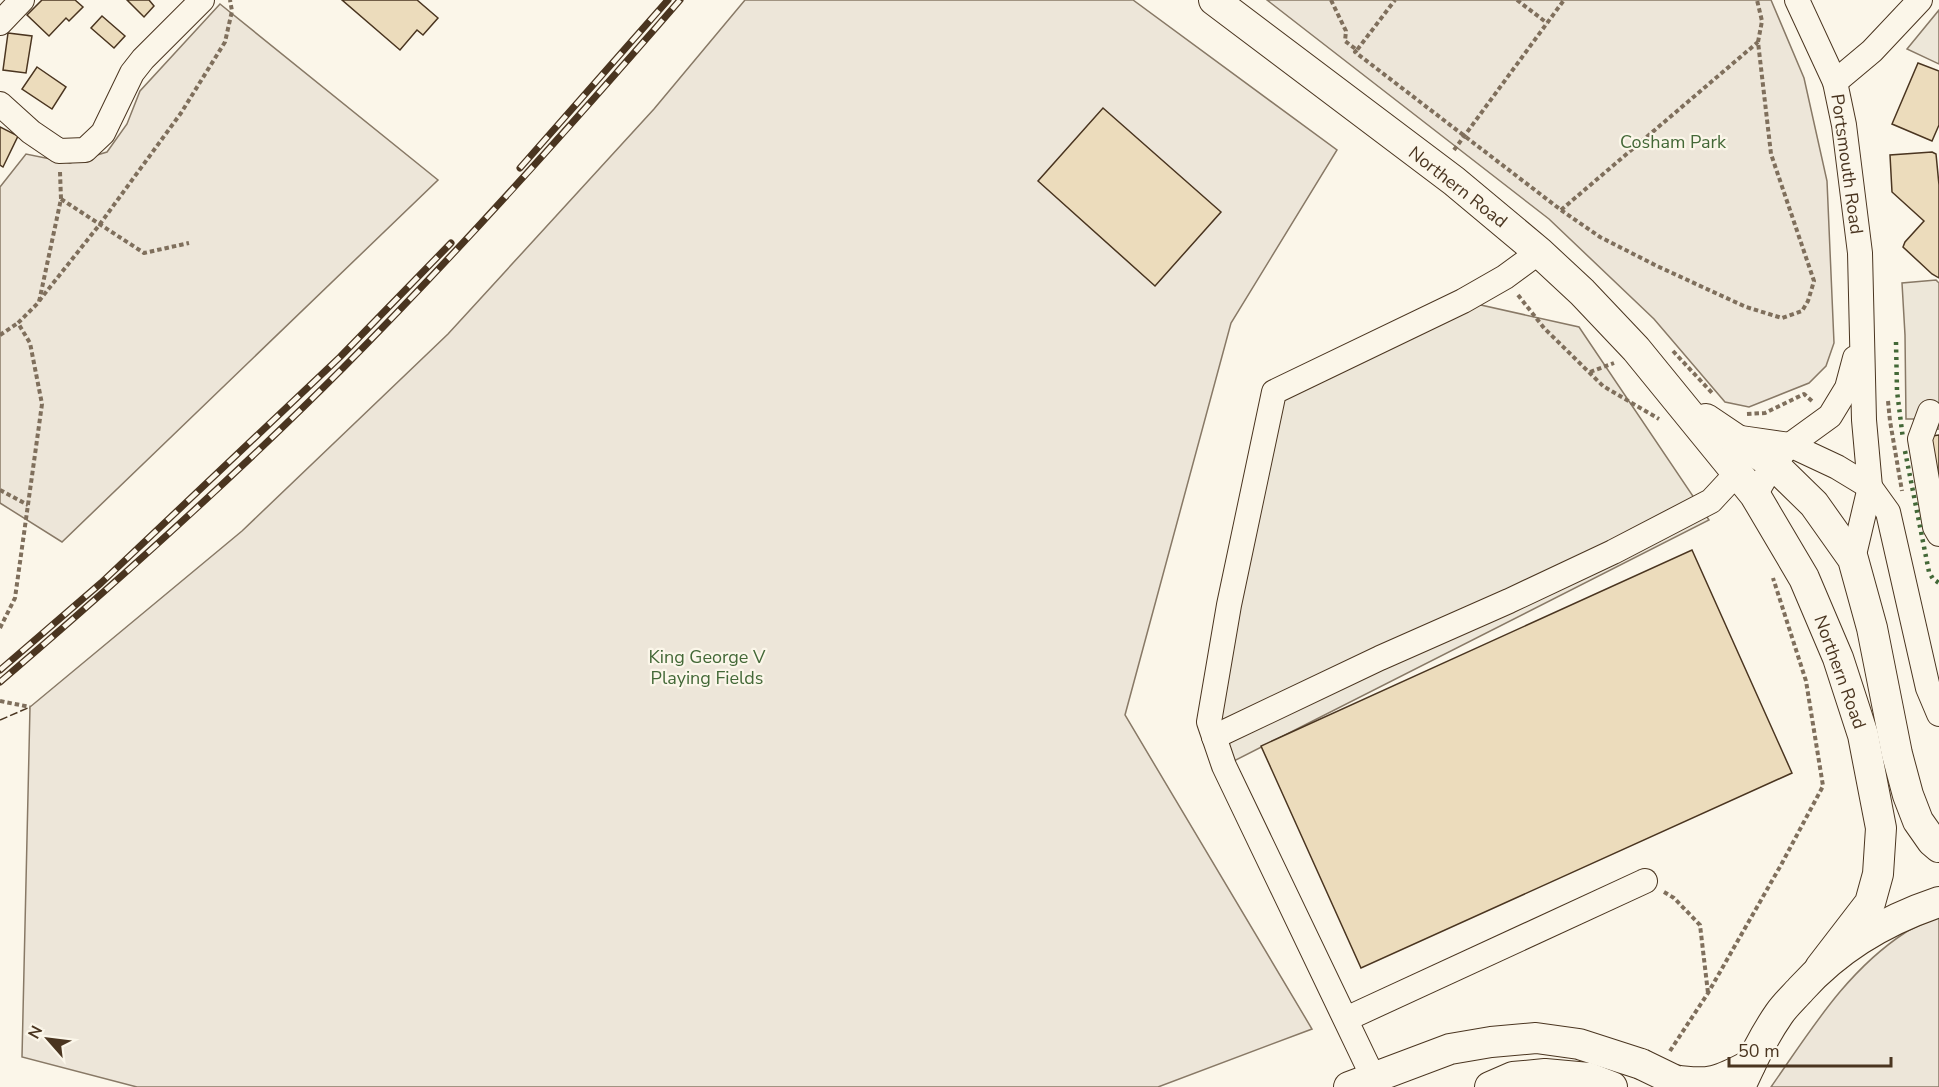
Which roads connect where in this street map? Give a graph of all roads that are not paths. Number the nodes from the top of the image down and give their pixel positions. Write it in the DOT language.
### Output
graph roads {
  1 [pos="22,0"];
  2 [pos="202,0"];
  3 [pos="1214,0"];
  4 [pos="1797,0"];
  5 [pos="1920,0"];
  6 [pos="0,23"];
  7 [pos="1835,82"];
  8 [pos="0,104"];
  9 [pos="1539,252"];
  10 [pos="1861,336"];
  11 [pos="1670,410"];
  12 [pos="1929,412"];
  13 [pos="1781,454"];
  14 [pos="1746,484"];
  15 [pos="1870,487"];
  16 [pos="1939,534"];
  17 [pos="1853,559"];
  18 [pos="1939,714"];
  19 [pos="1215,737"];
  20 [pos="1939,847"];
  21 [pos="1645,881"];
  22 [pos="1939,902"];
  23 [pos="1820,968"];
  24 [pos="1346,1019"];
  25 [pos="1745,1076"];
  26 [pos="1361,1082"];
  27 [pos="1490,1087"];
  28 [pos="1612,1087"];
  1 -- 6 [label="street"];
  2 -- 8 [label="street"];
  3 -- 9 [label="main road, Northern Road"];
  4 -- 7 [label="street, Portsmouth Road"];
  5 -- 7 [label="street"];
  7 -- 10 [label="street, Portsmouth Road"];
  9 -- 11 [label="main road, Northern Road"];
  9 -- 19 [label="street"];
  10 -- 13 [label="street, Portsmouth Road"];
  10 -- 15 [label="street, Portsmouth Road"];
  11 -- 13 [label="main road, Northern Road"];
  11 -- 14 [label="main road, Northern Road"];
  12 -- 16 [label="street"];
  13 -- 14 [label="street, Portsmouth Road"];
  13 -- 15 [label="street"];
  13 -- 17 [label="main road, Northern Road"];
  14 -- 19 [label="street, Portsmouth Road"];
  14 -- 23 [label="main road, Northern Road"];
  15 -- 17 [label="street, Portsmouth Road"];
  15 -- 18 [label="street"];
  17 -- 20 [label="main road, Northern Road"];
  19 -- 24 [label="street"];
  21 -- 24 [label="street"];
  22 -- 23 [label="main road"];
  23 -- 25 [label="main road"];
  24 -- 26 [label="street"];
  25 -- 26 [label="main road"];
  27 -- 28 [label="main road"];
}
